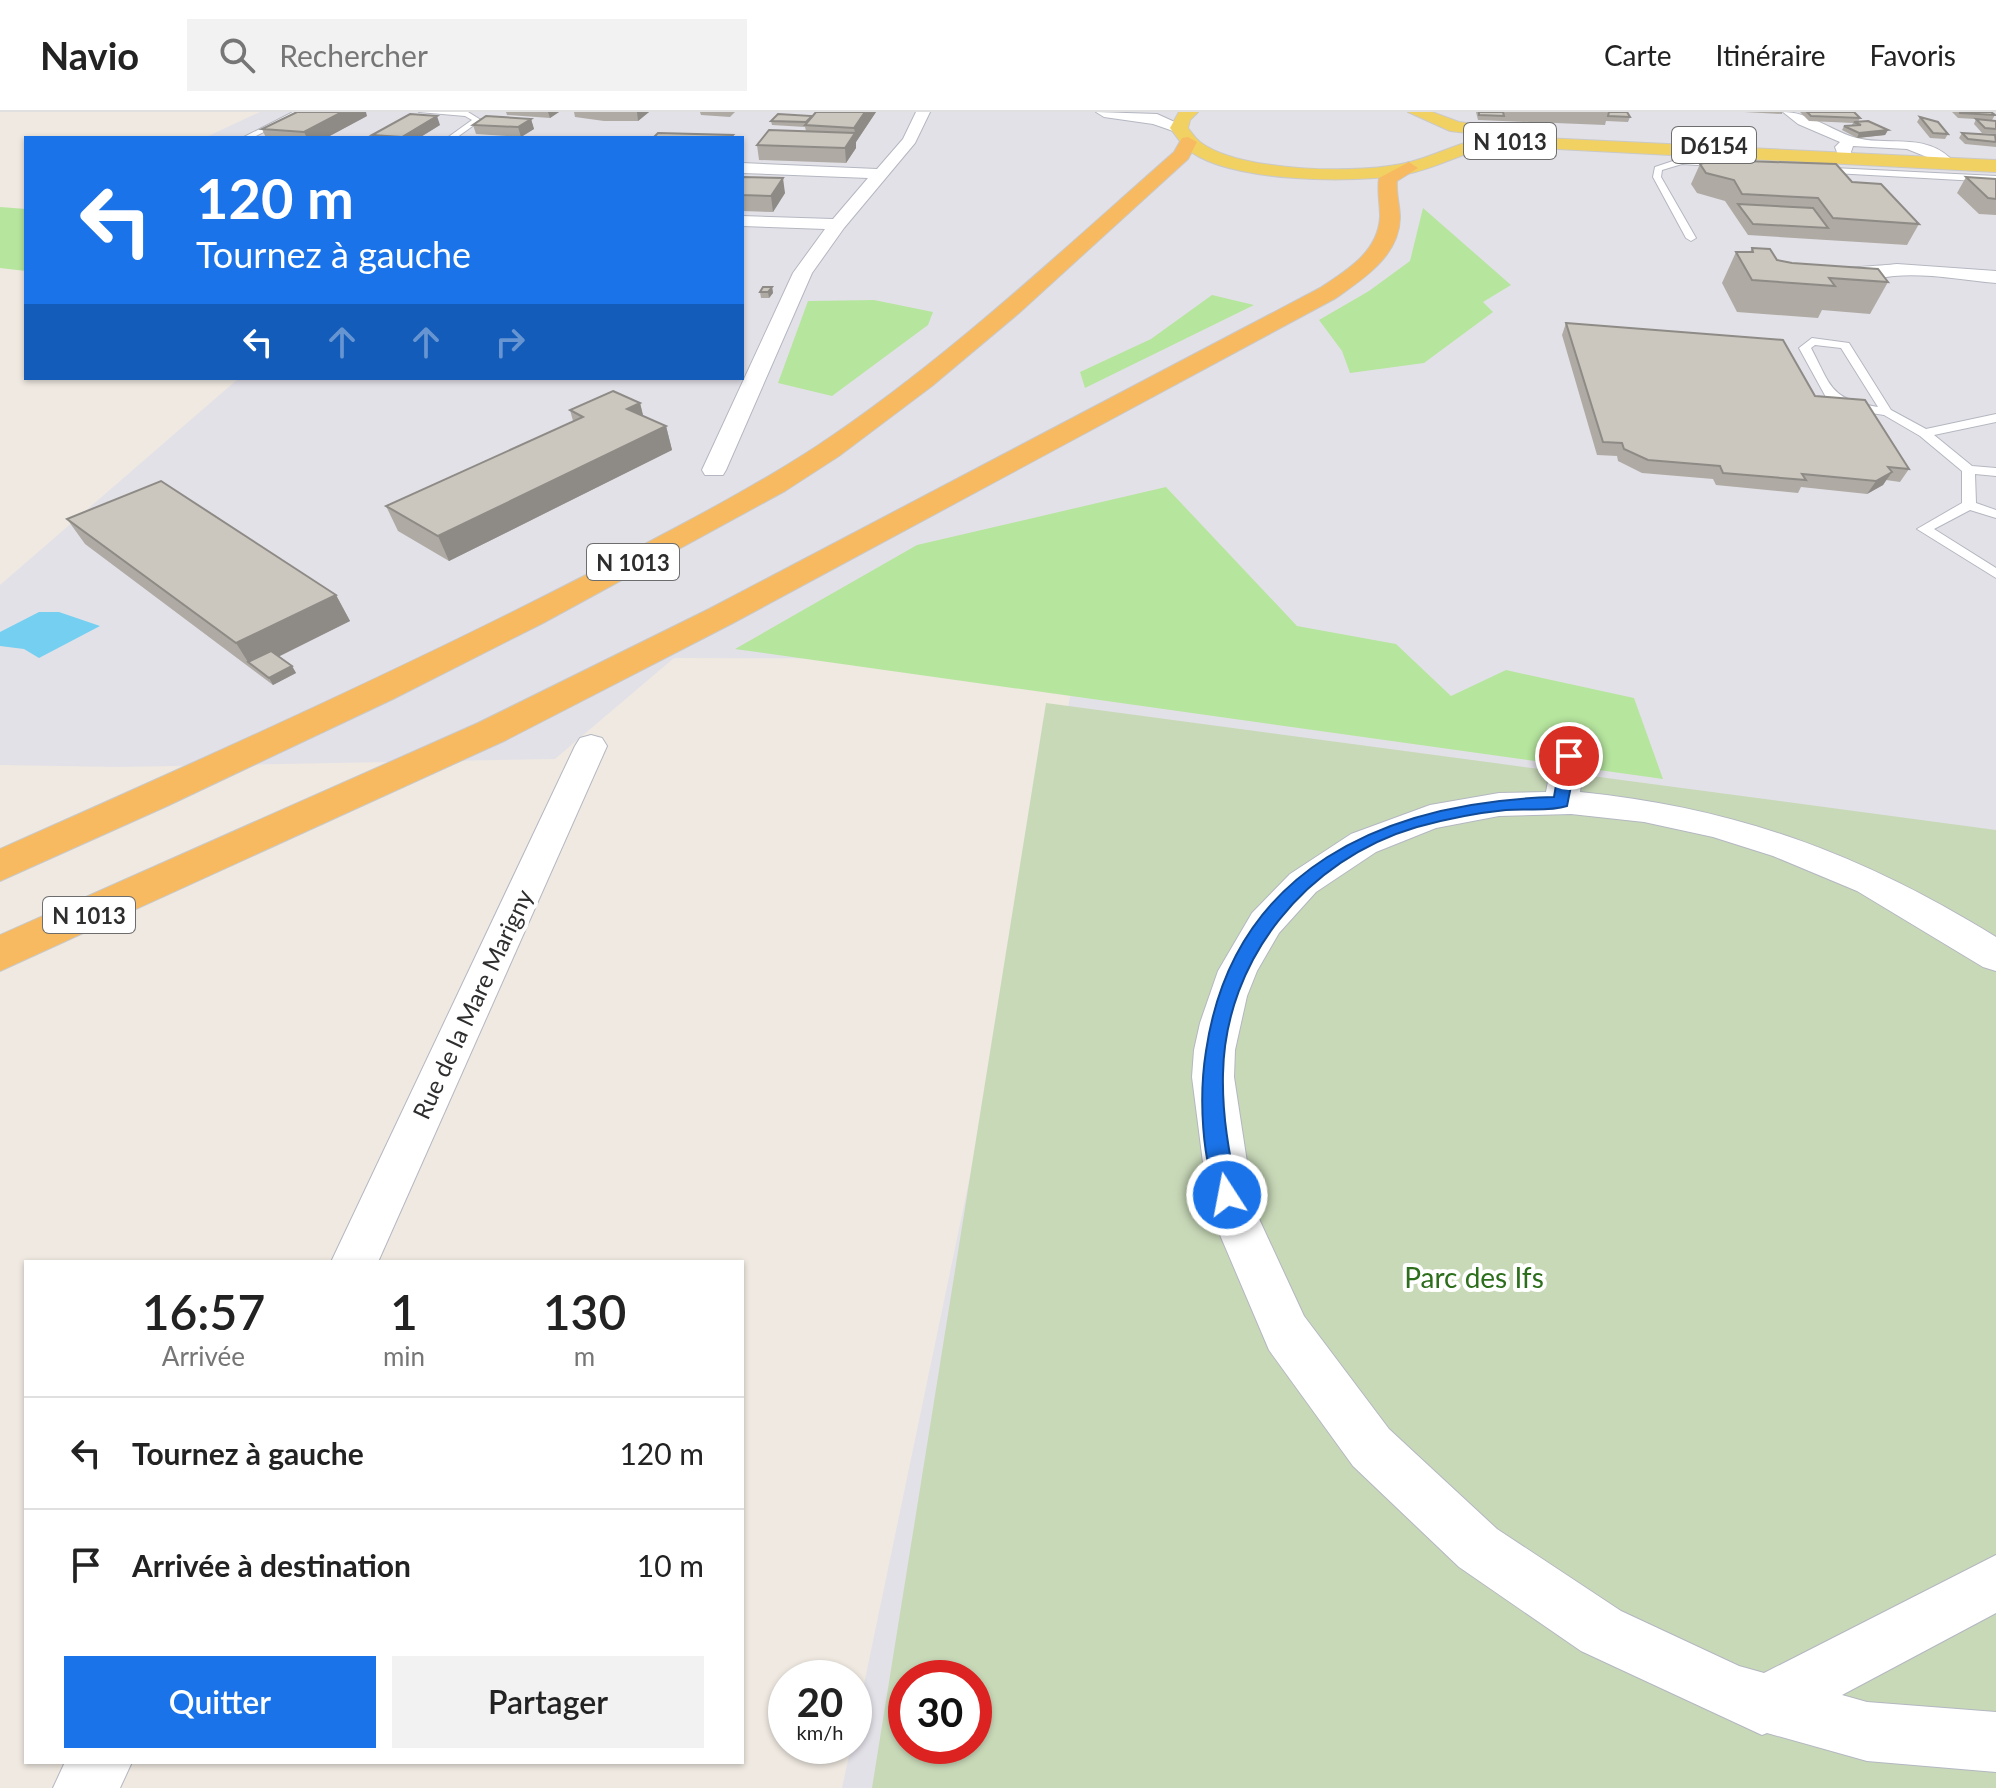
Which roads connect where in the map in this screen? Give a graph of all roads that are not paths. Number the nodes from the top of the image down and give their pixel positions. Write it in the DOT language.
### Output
graph roads {
  1 [pos="299,112"];
  2 [pos="423,112"];
  3 [pos="923,112"];
  4 [pos="1104,112"];
  5 [pos="1416,112"];
  6 [pos="1790,112"];
  7 [pos="1434,121"];
  8 [pos="1186,127"];
  9 [pos="250,136"];
  10 [pos="454,136"];
  11 [pos="1585,144"];
  12 [pos="1846,147"];
  13 [pos="1424,163"];
  14 [pos="1996,164"];
  15 [pos="1738,165"];
  16 [pos="744,168"];
  17 [pos="1799,168"];
  18 [pos="883,174"];
  19 [pos="1996,179"];
  20 [pos="744,221"];
  21 [pos="838,224"];
  22 [pos="1691,238"];
  23 [pos="1836,273"];
  24 [pos="1996,277"];
  25 [pos="1887,412"];
  26 [pos="1996,418"];
  27 [pos="1980,421"];
  28 [pos="1996,431"];
  29 [pos="1924,433"];
  30 [pos="714,470"];
  31 [pos="1968,470"];
  32 [pos="1996,472"];
  33 [pos="1969,505"];
  34 [pos="1996,514"];
  35 [pos="1996,574"];
  36 [pos="591,746"];
  37 [pos="1569,756"];
  38 [pos="1561,802"];
  39 [pos="0,866"];
  40 [pos="0,954"];
  41 [pos="1996,956"];
  42 [pos="355,1260"];
  43 [pos="1996,1583"];
  44 [pos="1762,1705"];
  45 [pos="1994,1745"];
  46 [pos="101,1764"];
  47 [pos="84,1788"];
  1 -- 9 [label="lane"];
  2 -- 10 [label="lane"];
  3 -- 18 [label="street"];
  4 -- 8 [label="main road"];
  5 -- 7 [label="main road, D6154"];
  6 -- 12 [label="street"];
  7 -- 12 [label="main road, D6154"];
  7 -- 13 [label="main road"];
  8 -- 13 [label="main road"];
  8 -- 39 [label="highway, N 1013"];
  11 -- 13 [label="main road, N 1013"];
  11 -- 14 [label="main road, D6154"];
  12 -- 14 [label="main road, D6154"];
  13 -- 40 [label="highway, N 1013"];
  15 -- 22 [label="lane"];
  16 -- 18 [label="street"];
  17 -- 19 [label="lane"];
  18 -- 21 [label="street"];
  20 -- 21 [label="street"];
  21 -- 30 [label="street"];
  23 -- 24 [label="street"];
  25 -- 25 [label="lane"];
  25 -- 29 [label="lane"];
  26 -- 27 [label="lane"];
  27 -- 28 [label="lane"];
  27 -- 29 [label="lane"];
  29 -- 31 [label="lane"];
  31 -- 32 [label="lane"];
  31 -- 33 [label="lane"];
  33 -- 34 [label="lane"];
  33 -- 35 [label="lane"];
  36 -- 42 [label="street, Rue de la Mare Marigny"];
  37 -- 38 [label="street"];
  38 -- 41 [label="street"];
  38 -- 44 [label="street"];
  43 -- 44 [label="street"];
  44 -- 45 [label="street"];
  46 -- 47 [label="street"];
}
